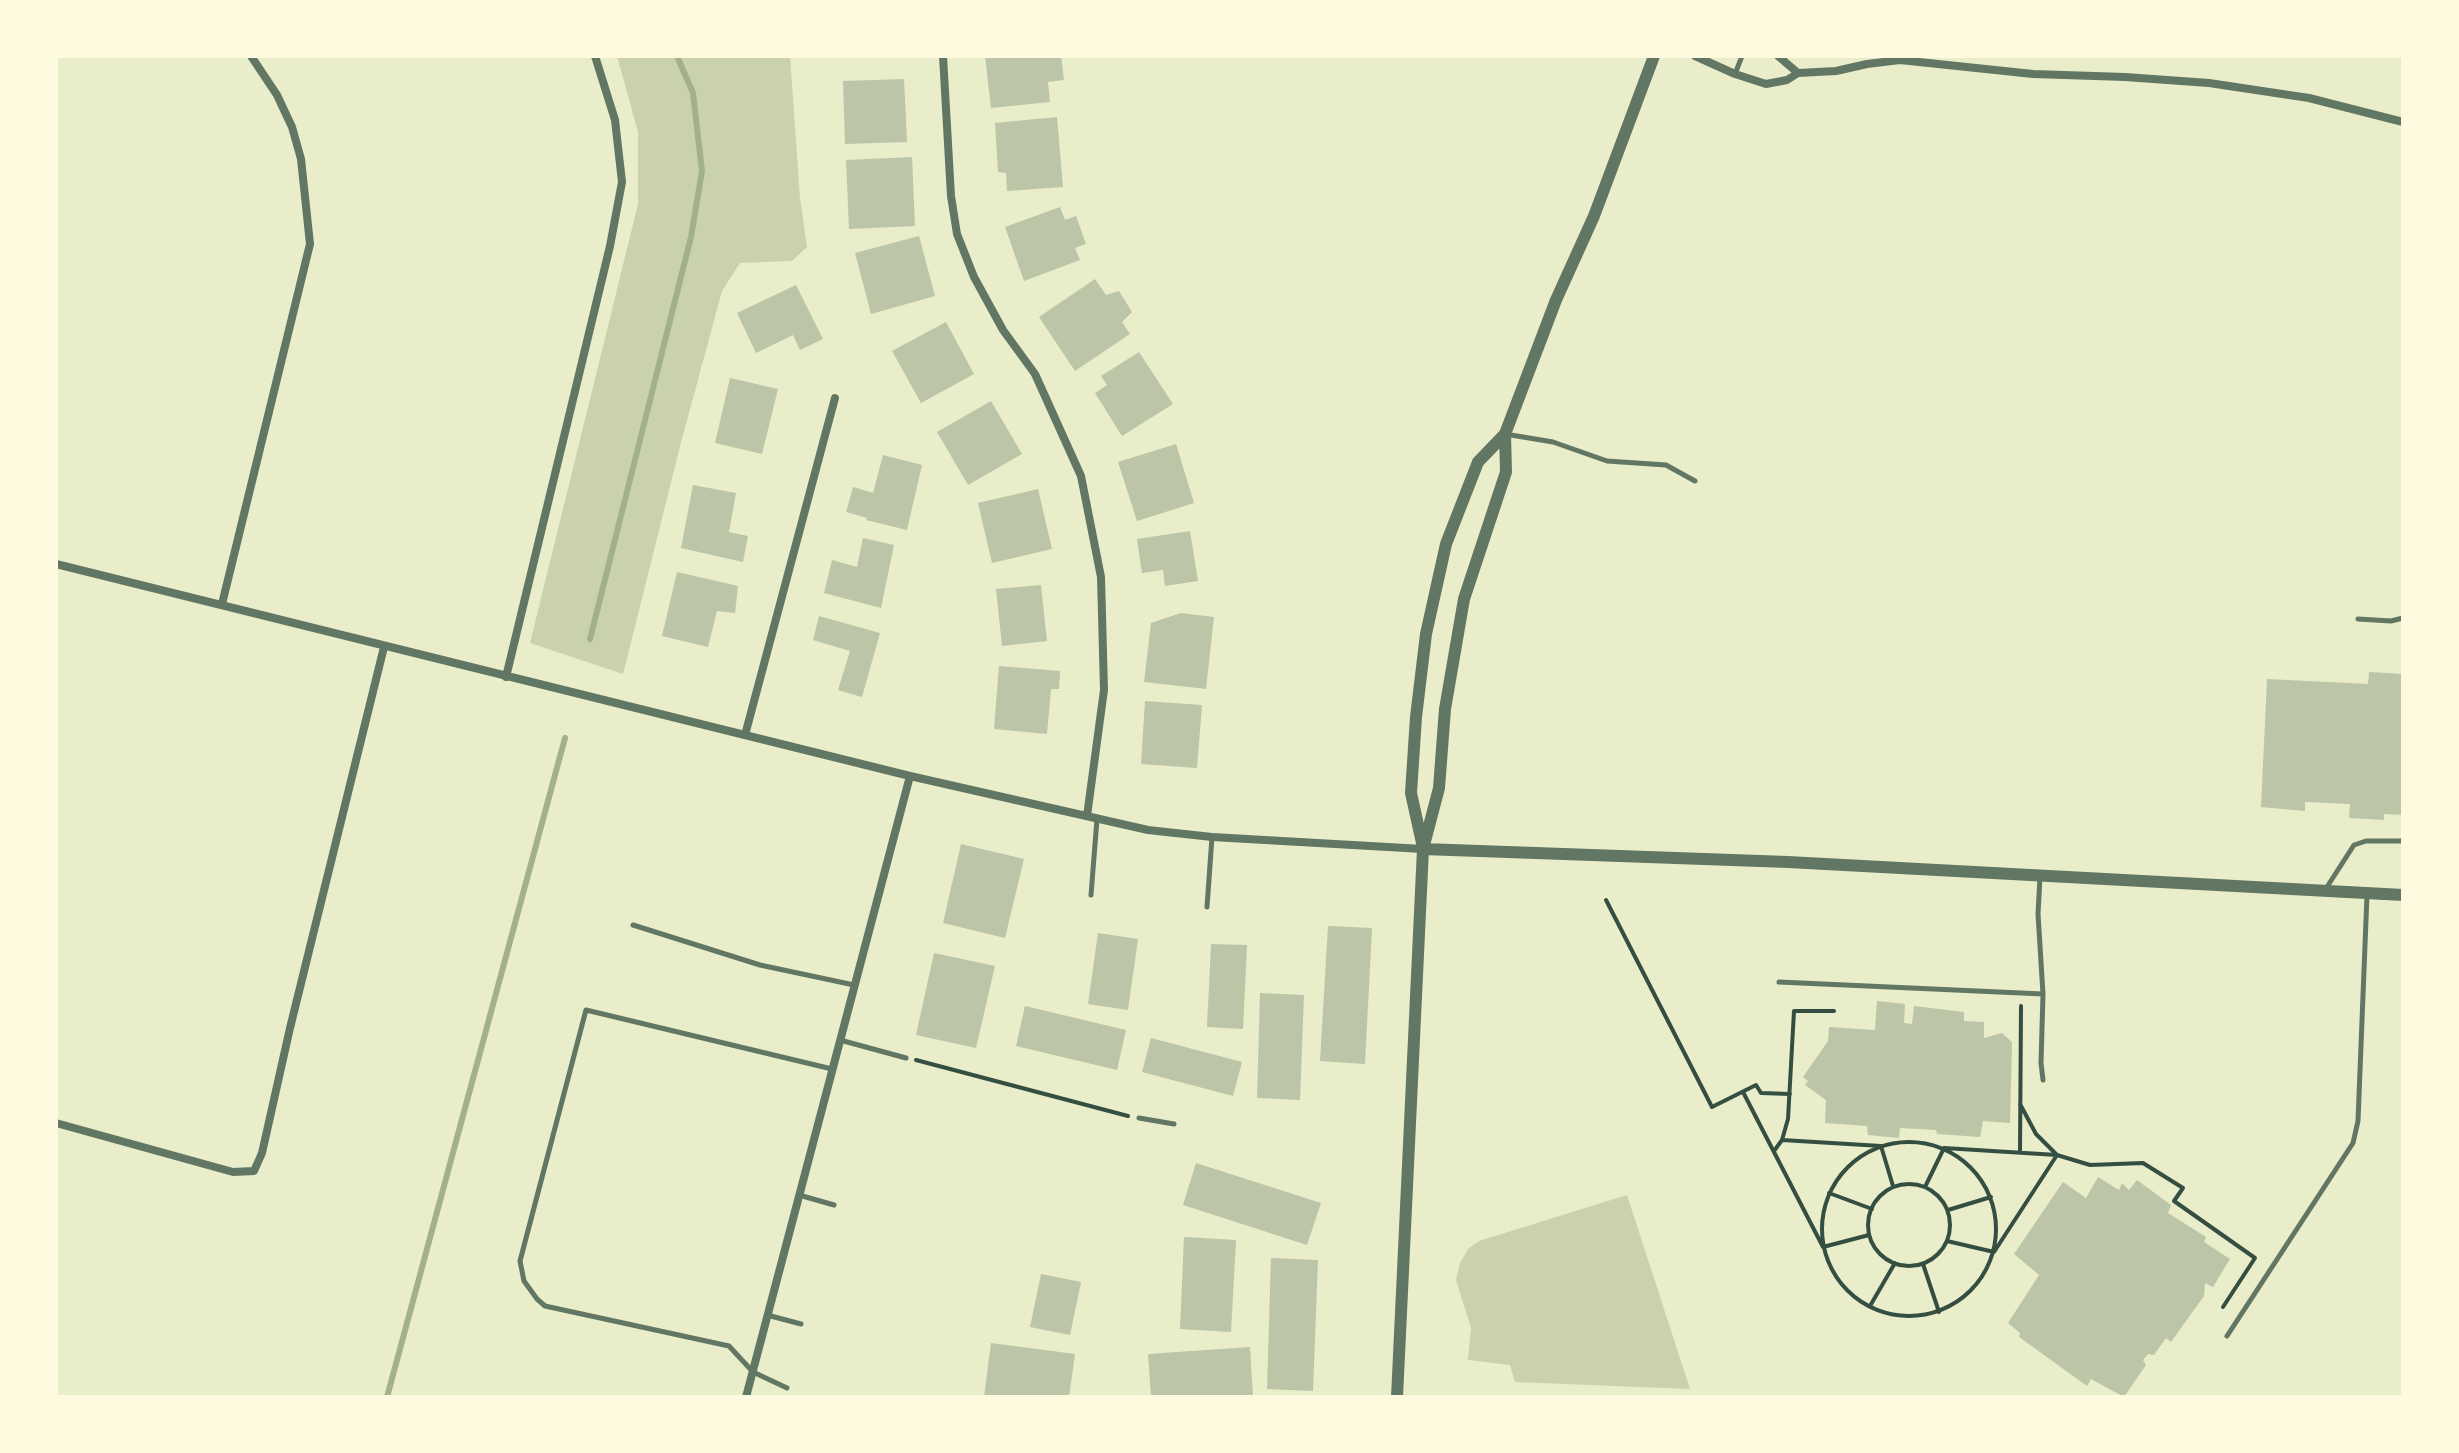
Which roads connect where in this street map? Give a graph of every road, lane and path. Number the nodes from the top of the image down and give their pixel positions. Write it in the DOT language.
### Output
graph roads {
  1 [pos="251,56"];
  2 [pos="595,56"];
  3 [pos="943,56"];
  4 [pos="1654,56"];
  5 [pos="1695,56"];
  6 [pos="1742,56"];
  7 [pos="1778,56"];
  8 [pos="1798,73"];
  9 [pos="1735,74"];
  10 [pos="2403,122"];
  11 [pos="835,398"];
  12 [pos="1505,434"];
  13 [pos="1695,481"];
  14 [pos="56,564"];
  15 [pos="222,604"];
  16 [pos="2403,618"];
  17 [pos="2358,619"];
  18 [pos="384,647"];
  19 [pos="506,677"];
  20 [pos="745,735"];
  21 [pos="910,776"];
  22 [pos="1087,816"];
  23 [pos="1097,818"];
  24 [pos="1212,837"];
  25 [pos="2403,841"];
  26 [pos="1423,849"];
  27 [pos="2040,876"];
  28 [pos="2325,890"];
  29 [pos="2367,894"];
  30 [pos="1091,895"];
  31 [pos="2403,895"];
  32 [pos="1606,900"];
  33 [pos="1207,907"];
  34 [pos="633,925"];
  35 [pos="1779,982"];
  36 [pos="854,985"];
  37 [pos="2043,994"];
  38 [pos="2021,1003"];
  39 [pos="1834,1011"];
  40 [pos="840,1040"];
  41 [pos="906,1058"];
  42 [pos="832,1069"];
  43 [pos="2043,1080"];
  44 [pos="1743,1092"];
  45 [pos="1790,1094"];
  46 [pos="2020,1104"];
  47 [pos="1139,1118"];
  48 [pos="56,1123"];
  49 [pos="1174,1124"];
  50 [pos="1782,1140"];
  51 [pos="1881,1146"];
  52 [pos="1944,1148"];
  53 [pos="1774,1151"];
  54 [pos="2020,1152"];
  55 [pos="2057,1155"];
  56 [pos="1893,1186"];
  57 [pos="1925,1187"];
  58 [pos="1829,1193"];
  59 [pos="798,1195"];
  60 [pos="1991,1197"];
  61 [pos="834,1205"];
  62 [pos="1872,1209"];
  63 [pos="1948,1210"];
  64 [pos="1869,1235"];
  65 [pos="1947,1241"];
  66 [pos="1823,1247"];
  67 [pos="1994,1252"];
  68 [pos="1895,1263"];
  69 [pos="1923,1264"];
  70 [pos="1870,1307"];
  71 [pos="2223,1307"];
  72 [pos="1939,1312"];
  73 [pos="766,1315"];
  74 [pos="801,1324"];
  75 [pos="2227,1336"];
  76 [pos="753,1372"];
  77 [pos="787,1388"];
  78 [pos="746,1397"];
  79 [pos="1397,1397"];
  1 -- 15 [label="street"];
  2 -- 19 [label="street"];
  3 -- 22 [label="street"];
  4 -- 12 [label="street"];
  5 -- 9 [label="street"];
  6 -- 9 [label="lane"];
  7 -- 8 [label="street"];
  8 -- 9 [label="street"];
  8 -- 10 [label="street"];
  11 -- 20 [label="street"];
  12 -- 13 [label="lane"];
  12 -- 26 [label="street"];
  12 -- 26 [label="street"];
  14 -- 15 [label="street"];
  15 -- 18 [label="street"];
  16 -- 17 [label="lane"];
  18 -- 19 [label="street"];
  18 -- 48 [label="street"];
  19 -- 20 [label="street"];
  20 -- 21 [label="street"];
  21 -- 22 [label="street"];
  21 -- 36 [label="street"];
  22 -- 23 [label="street"];
  23 -- 24 [label="street"];
  23 -- 30 [label="lane"];
  24 -- 26 [label="street"];
  24 -- 33 [label="lane"];
  25 -- 28 [label="lane"];
  26 -- 27 [label="street"];
  26 -- 79 [label="street"];
  27 -- 28 [label="street"];
  27 -- 37 [label="lane"];
  28 -- 29 [label="street"];
  29 -- 31 [label="street"];
  29 -- 75 [label="lane"];
  32 -- 44 [label="path"];
  34 -- 36 [label="lane"];
  35 -- 37 [label="lane"];
  36 -- 40 [label="street"];
  37 -- 43 [label="lane"];
  38 -- 46 [label="path"];
  39 -- 45 [label="path"];
  40 -- 41 [label="lane"];
  40 -- 42 [label="street"];
  41 -- 47 [label="path"];
  42 -- 59 [label="street"];
  42 -- 76 [label="lane"];
  44 -- 45 [label="path"];
  44 -- 53 [label="path"];
  45 -- 50 [label="path"];
  46 -- 54 [label="path"];
  46 -- 55 [label="path"];
  47 -- 49 [label="lane"];
  50 -- 51 [label="path"];
  50 -- 53 [label="path"];
  51 -- 52 [label="path"];
  51 -- 56 [label="path"];
  51 -- 58 [label="path"];
  52 -- 54 [label="path"];
  52 -- 57 [label="path"];
  52 -- 60 [label="path"];
  53 -- 66 [label="path"];
  54 -- 55 [label="path"];
  55 -- 67 [label="path"];
  55 -- 71 [label="path"];
  56 -- 57 [label="path"];
  56 -- 62 [label="path"];
  57 -- 63 [label="path"];
  58 -- 62 [label="path"];
  58 -- 66 [label="path"];
  59 -- 61 [label="lane"];
  59 -- 73 [label="street"];
  60 -- 63 [label="path"];
  60 -- 67 [label="path"];
  62 -- 64 [label="path"];
  63 -- 65 [label="path"];
  64 -- 66 [label="path"];
  64 -- 68 [label="path"];
  65 -- 67 [label="path"];
  65 -- 69 [label="path"];
  66 -- 70 [label="path"];
  67 -- 72 [label="path"];
  68 -- 69 [label="path"];
  68 -- 70 [label="path"];
  69 -- 72 [label="path"];
  70 -- 72 [label="path"];
  73 -- 74 [label="lane"];
  73 -- 76 [label="street"];
  76 -- 77 [label="lane"];
  76 -- 78 [label="street"];
}
